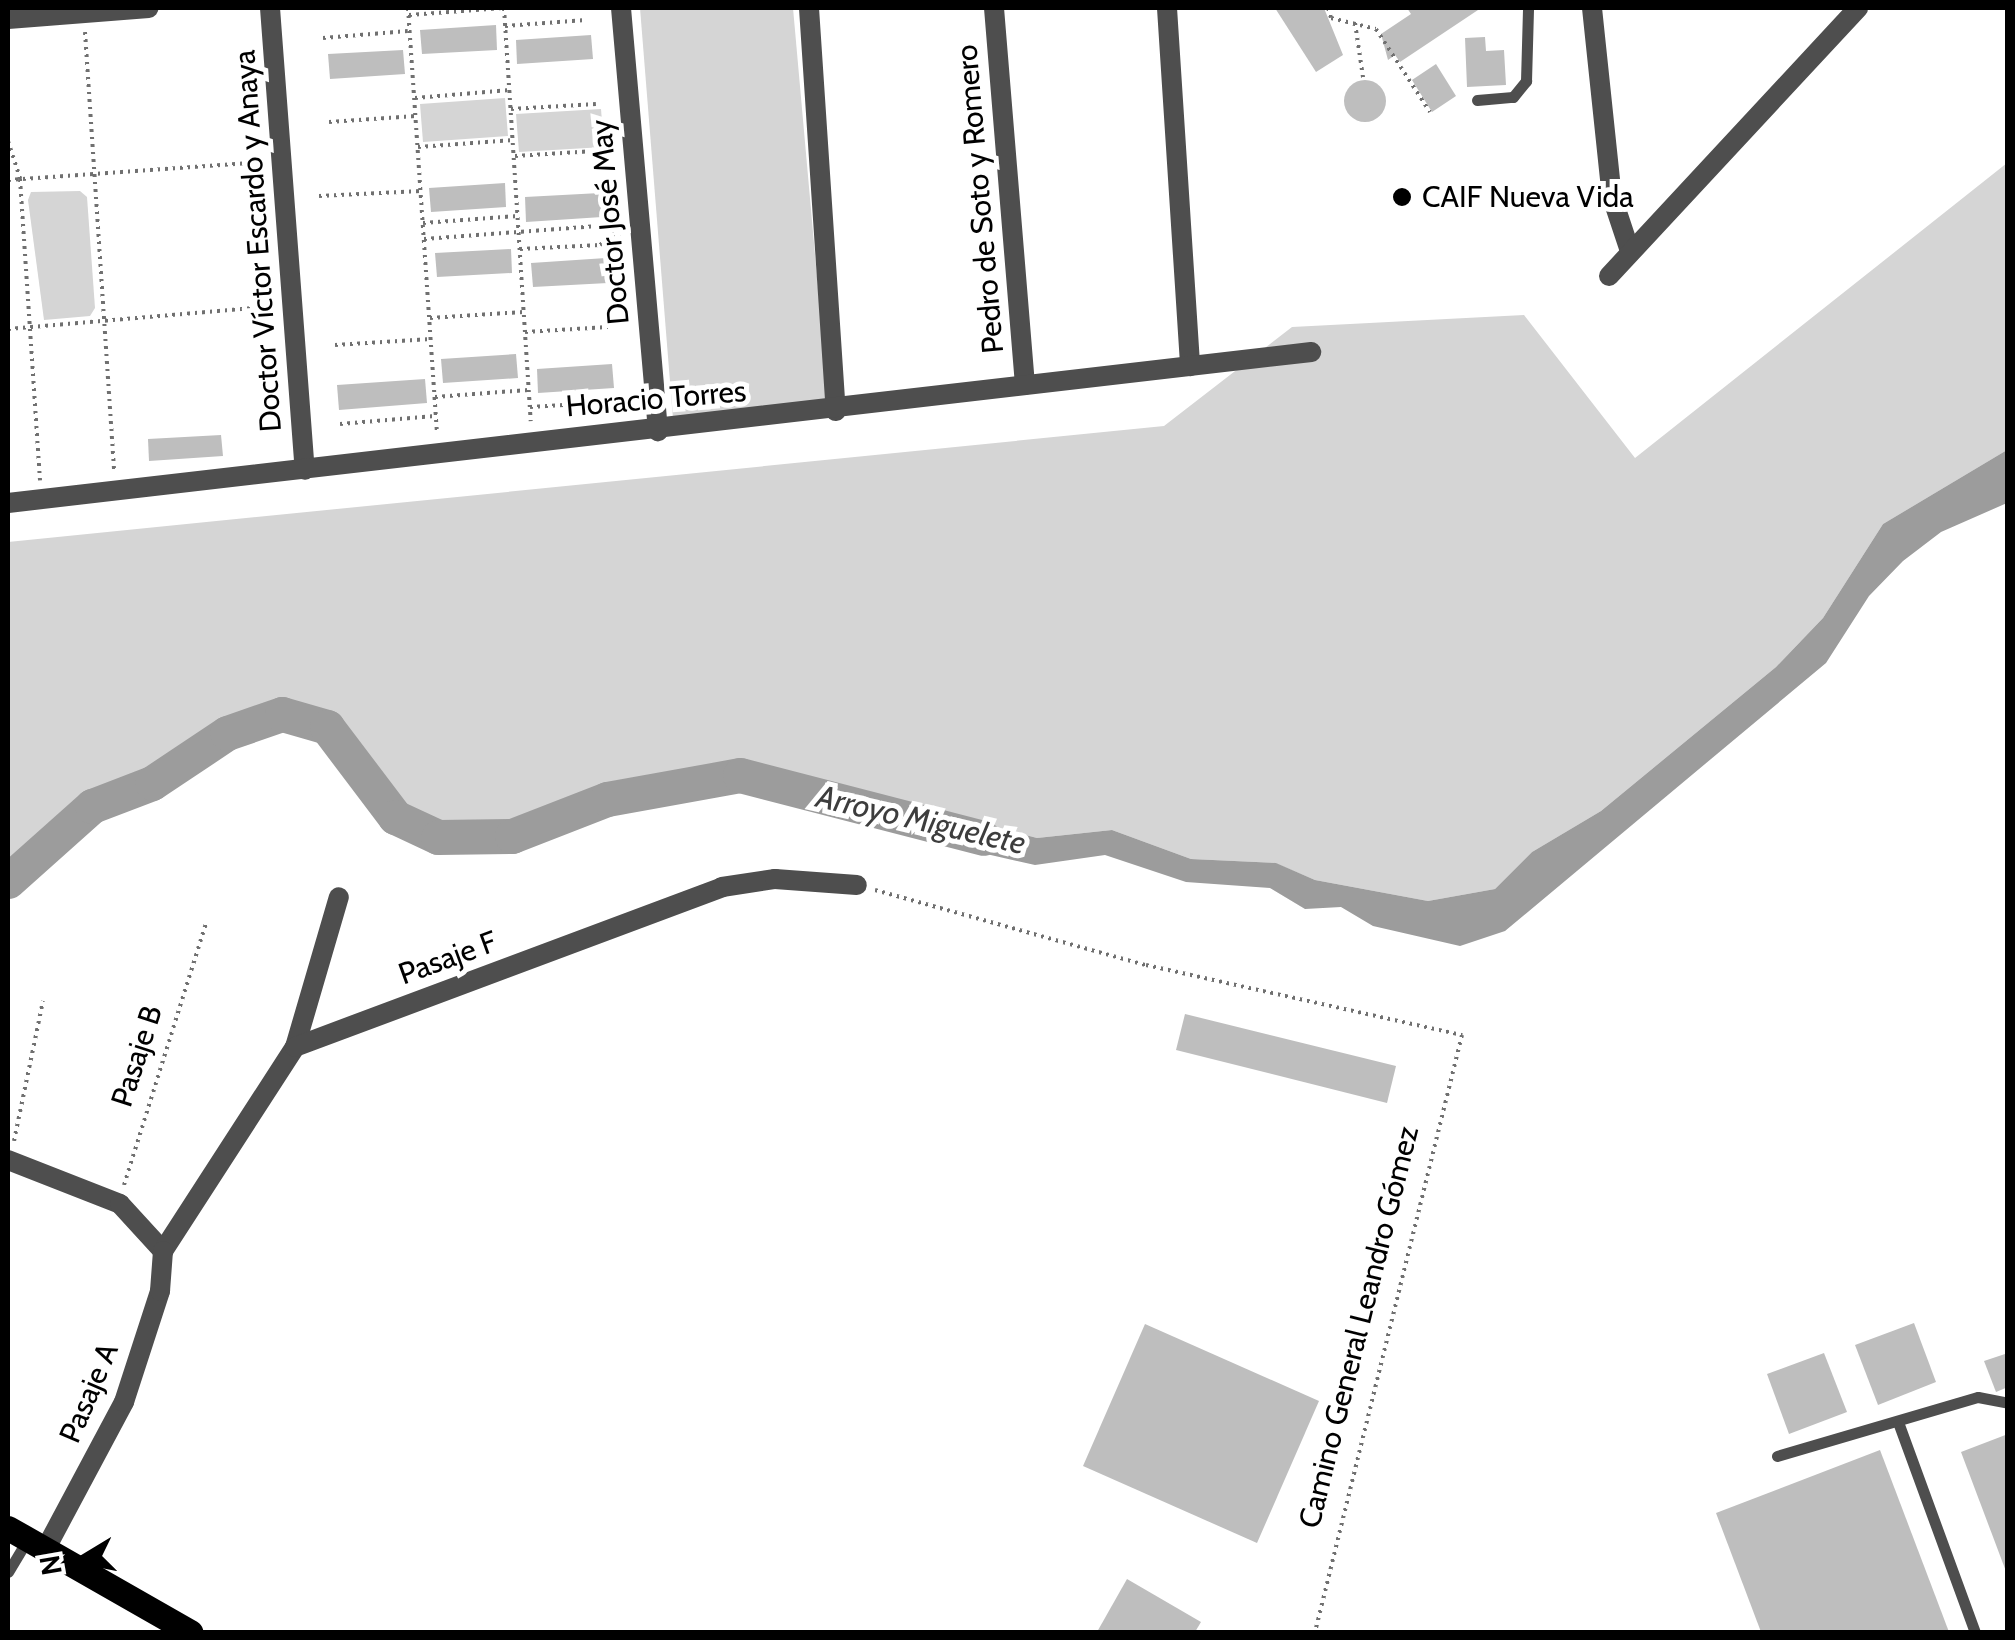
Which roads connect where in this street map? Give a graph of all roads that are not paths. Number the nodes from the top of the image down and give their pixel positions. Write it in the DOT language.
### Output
graph roads {
  1 [pos="149,8"];
  2 [pos="270,8"];
  3 [pos="621,8"];
  4 [pos="809,8"];
  5 [pos="994,8"];
  6 [pos="1167,8"];
  7 [pos="1528,8"];
  8 [pos="1592,8"];
  9 [pos="1858,8"];
  10 [pos="8,19"];
  11 [pos="1477,100"];
  12 [pos="1630,252"];
  13 [pos="1608,276"];
  14 [pos="1311,352"];
  15 [pos="1190,366"];
  16 [pos="1026,386"];
  17 [pos="836,411"];
  18 [pos="658,432"];
  19 [pos="305,470"];
  20 [pos="8,503"];
  21 [pos="857,885"];
  22 [pos="340,896"];
  23 [pos="295,1047"];
  24 [pos="9,1160"];
  25 [pos="163,1251"];
  26 [pos="2008,1403"];
  27 [pos="1898,1422"];
  28 [pos="1777,1456"];
  29 [pos="27,1539"];
  30 [pos="8,1572"];
  31 [pos="190,1632"];
  32 [pos="1975,1632"];
  1 -- 10 [label="street"];
  2 -- 19 [label="street, Doctor Víctor Escardo y Anaya"];
  3 -- 18 [label="street, Doctor José May"];
  4 -- 17 [label="street"];
  5 -- 16 [label="street, Pedro de Soto y Romero"];
  6 -- 15 [label="street"];
  7 -- 11 [label="lane"];
  8 -- 12 [label="street"];
  9 -- 12 [label="street"];
  12 -- 13 [label="street"];
  14 -- 15 [label="street, Horacio Torres"];
  15 -- 16 [label="street, Horacio Torres"];
  16 -- 17 [label="street, Horacio Torres"];
  17 -- 18 [label="street, Horacio Torres"];
  18 -- 19 [label="street, Horacio Torres"];
  19 -- 20 [label="street, Horacio Torres"];
  21 -- 23 [label="street, Pasaje F"];
  22 -- 23 [label="street"];
  23 -- 25 [label="street"];
  24 -- 25 [label="street"];
  25 -- 29 [label="street, Pasaje A"];
  26 -- 27 [label="lane"];
  27 -- 28 [label="lane"];
  27 -- 32 [label="lane"];
  29 -- 30 [label="lane"];
  29 -- 31 [label="main road"];
}
